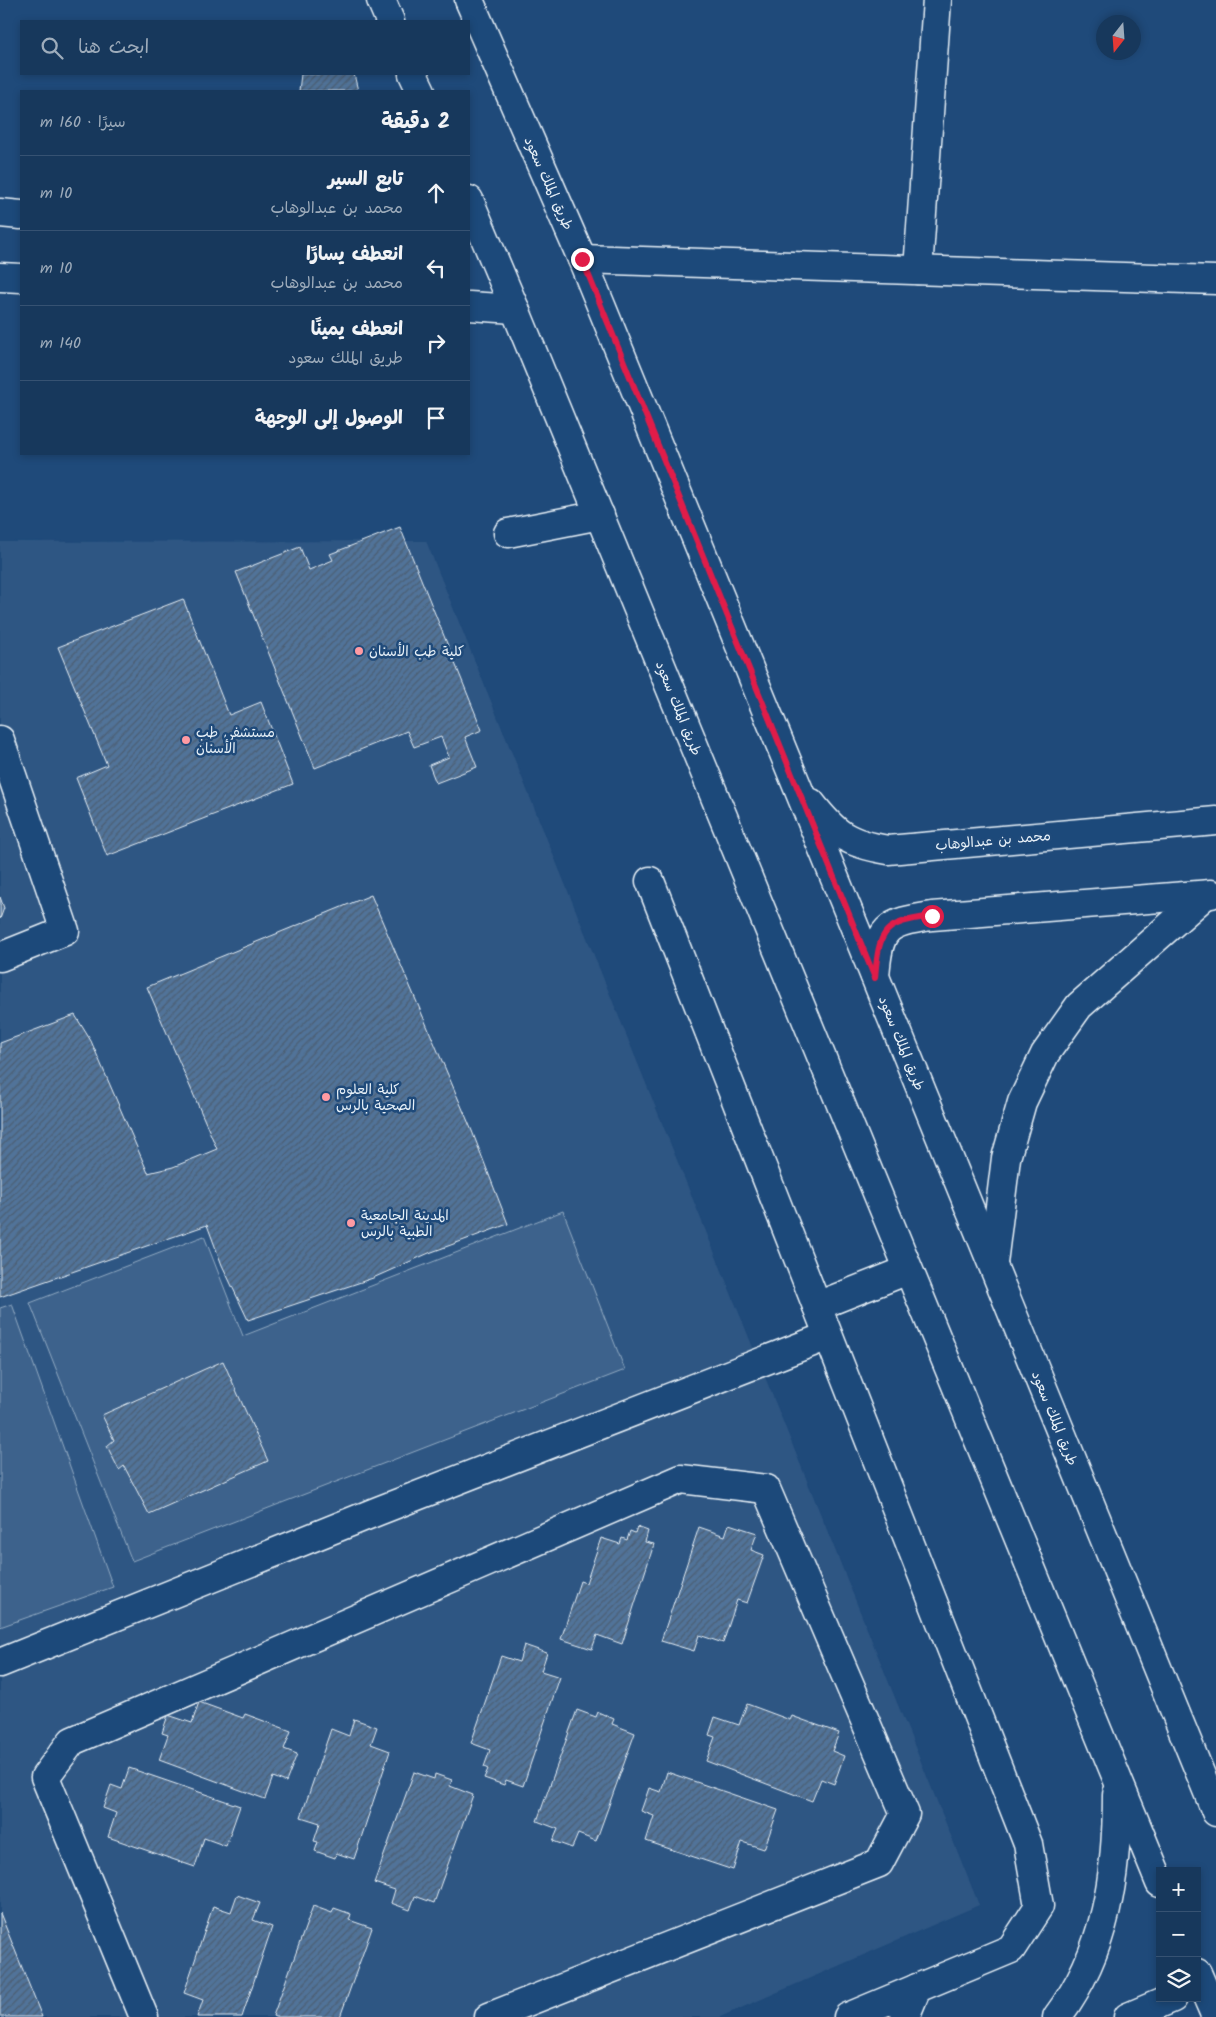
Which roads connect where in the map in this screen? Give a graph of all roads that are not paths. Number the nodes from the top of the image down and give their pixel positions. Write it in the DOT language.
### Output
graph roads {
  1 [pos="381,0"];
  2 [pos="469,0"];
  3 [pos="937,0"];
  4 [pos="390,20"];
  5 [pos="413,75"];
  6 [pos="421,90"];
  7 [pos="470,205"];
  8 [pos="0,214"];
  9 [pos="20,215"];
  10 [pos="478,243"];
  11 [pos="582,259"];
  12 [pos="918,270"];
  13 [pos="0,277"];
  14 [pos="20,278"];
  15 [pos="1216,280"];
  16 [pos="470,306"];
  17 [pos="515,309"];
  18 [pos="600,515"];
  19 [pos="508,533"];
  20 [pos="0,740"];
  21 [pos="796,785"];
  22 [pos="1216,821"];
  23 [pos="650,880"];
  24 [pos="1210,894"];
  25 [pos="0,957"];
  26 [pos="875,978"];
  27 [pos="992,1264"];
  28 [pos="908,1270"];
  29 [pos="817,1306"];
  30 [pos="828,1336"];
  31 [pos="0,1663"];
  32 [pos="1116,1780"];
  33 [pos="1216,1812"];
  34 [pos="1156,1874"];
  35 [pos="1201,1986"];
  36 [pos="917,1988"];
  37 [pos="1164,2002"];
  38 [pos="144,2017"];
  39 [pos="489,2017"];
  40 [pos="848,2017"];
  41 [pos="905,2017"];
  42 [pos="1057,2017"];
  43 [pos="1128,2017"];
  44 [pos="1216,2017"];
  1 -- 4 [label="street"];
  2 -- 11 [label="street, طريق الملك سعود"];
  3 -- 12 [label="street"];
  5 -- 6 [label="street"];
  7 -- 10 [label="street, طريق الملك سعود"];
  8 -- 9 [label="street"];
  10 -- 17 [label="street, طريق الملك سعود"];
  11 -- 12 [label="street"];
  11 -- 21 [label="street, طريق الملك سعود"];
  12 -- 15 [label="street"];
  13 -- 14 [label="street"];
  16 -- 17 [label="street"];
  17 -- 18 [label="street, طريق الملك سعود"];
  18 -- 19 [label="street"];
  18 -- 28 [label="street, طريق الملك سعود"];
  20 -- 25 [label="street"];
  21 -- 22 [label="street, محمد بن عبدالوهاب"];
  21 -- 26 [label="street, طريق الملك سعود"];
  23 -- 29 [label="street"];
  24 -- 26 [label="street"];
  24 -- 27 [label="street"];
  26 -- 27 [label="street, طريق الملك سعود"];
  27 -- 33 [label="street, طريق الملك سعود"];
  28 -- 29 [label="street"];
  28 -- 32 [label="street, طريق الملك سعود"];
  29 -- 30 [label="street"];
  30 -- 31 [label="street"];
  30 -- 36 [label="street"];
  32 -- 34 [label="street, طريق الملك سعود"];
  32 -- 42 [label="street"];
  35 -- 44 [label="street"];
  36 -- 40 [label="street"];
  36 -- 41 [label="street"];
  37 -- 43 [label="street"];
  38 -- 39 [label="street"];
}
